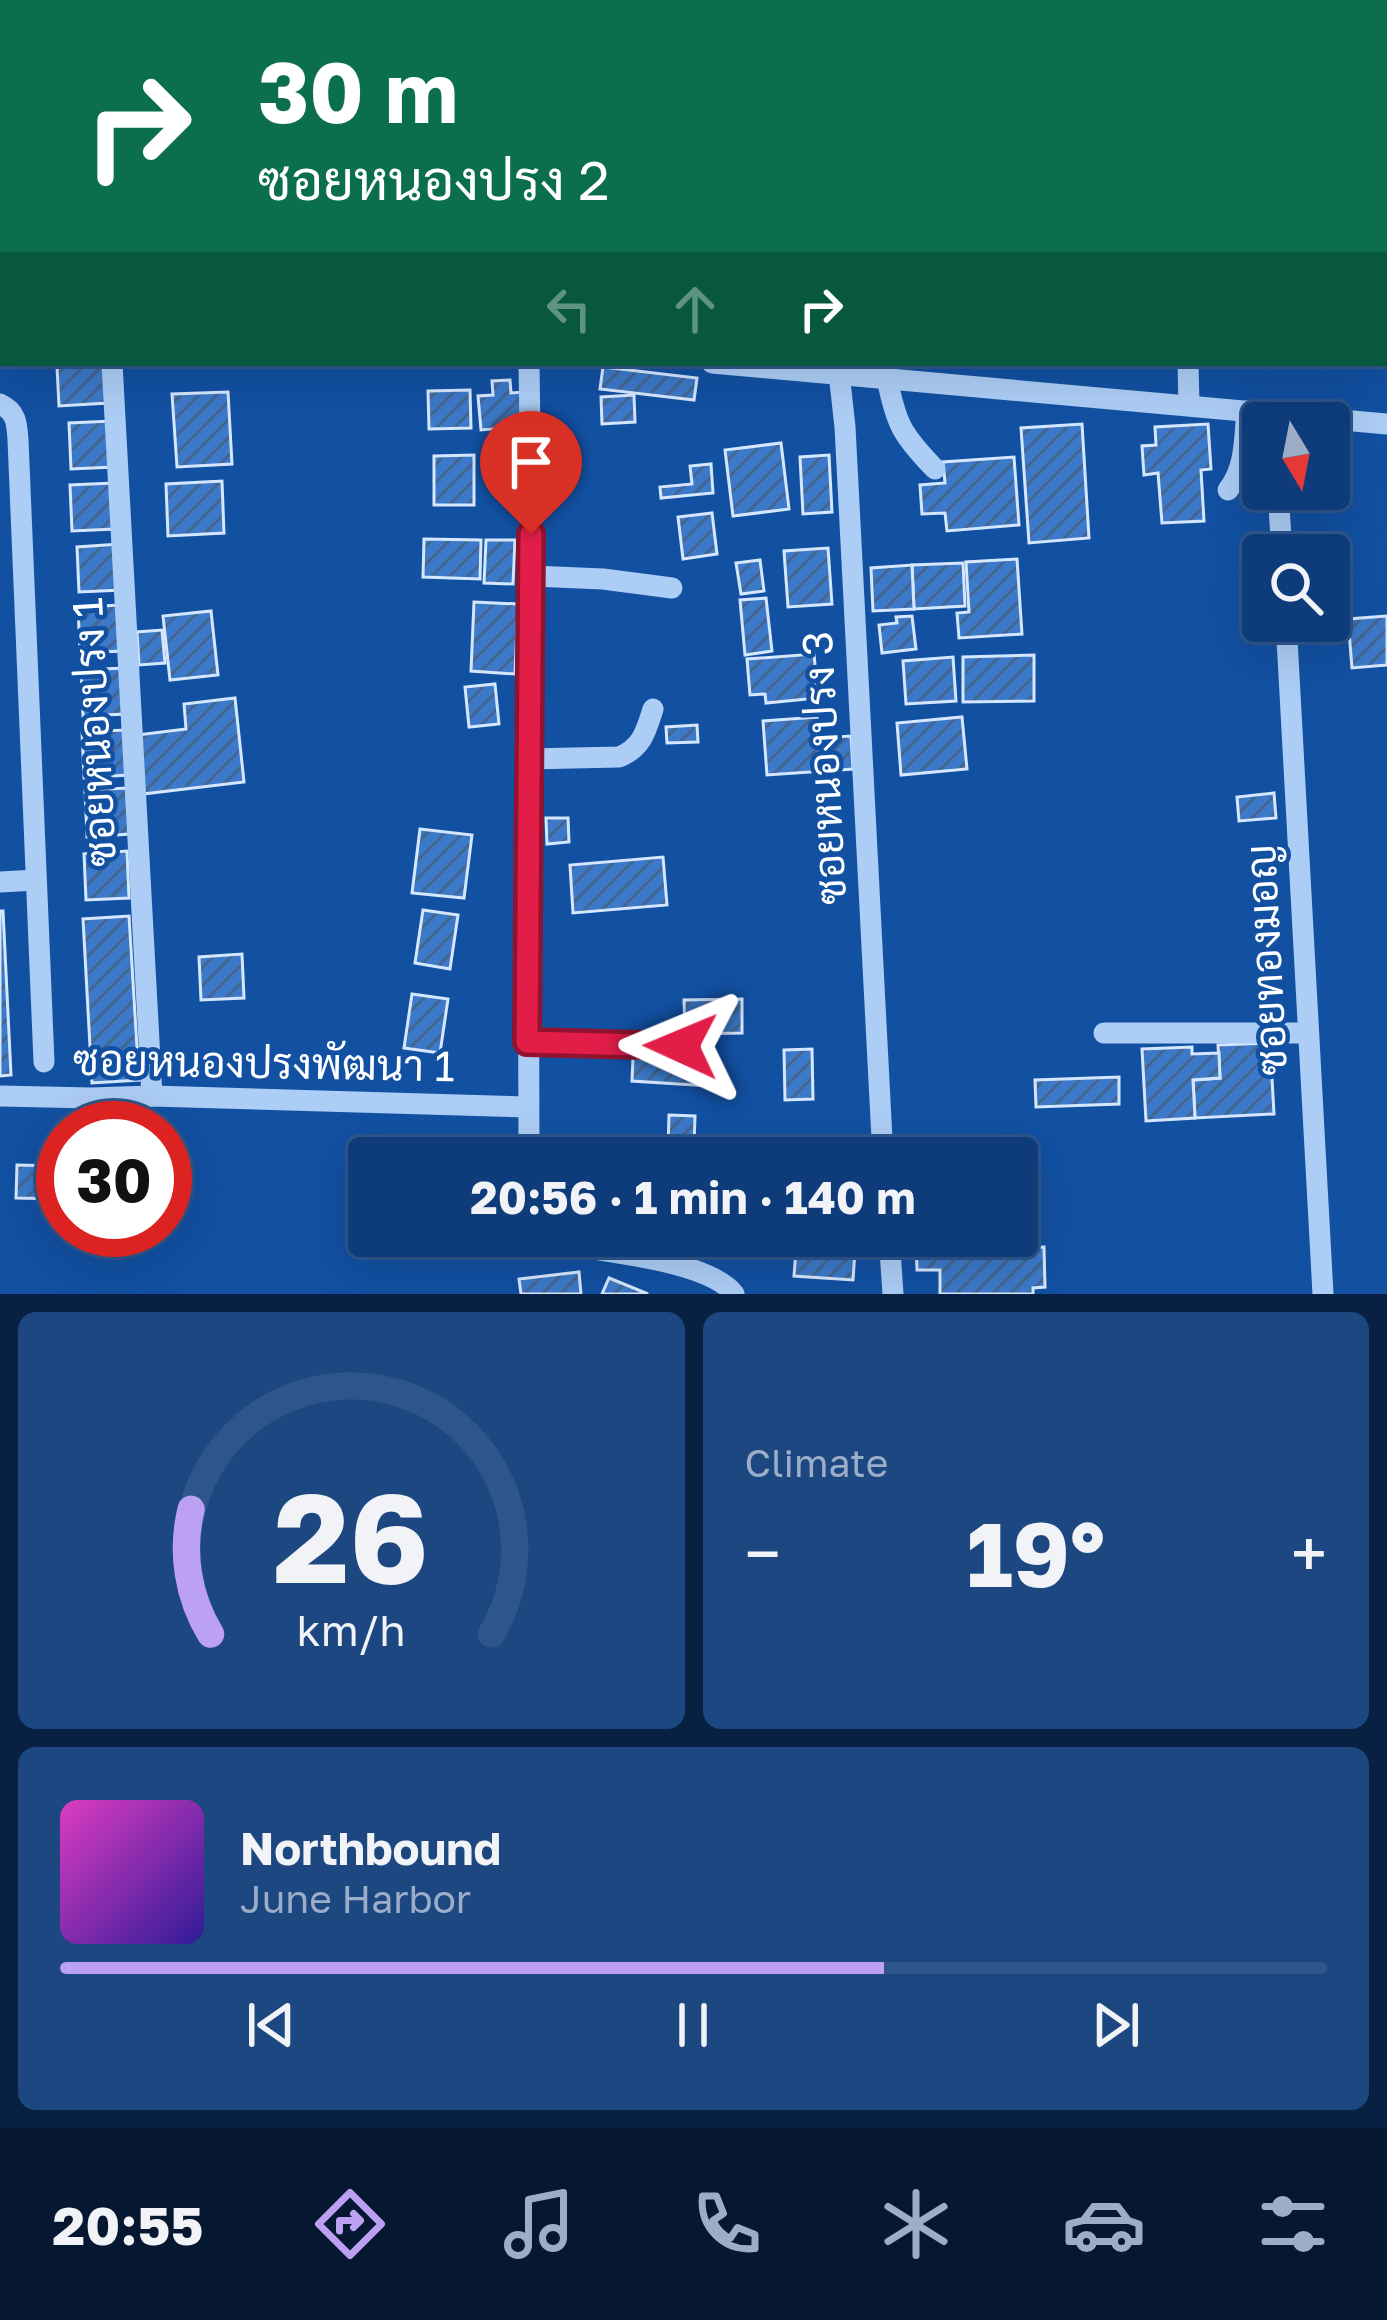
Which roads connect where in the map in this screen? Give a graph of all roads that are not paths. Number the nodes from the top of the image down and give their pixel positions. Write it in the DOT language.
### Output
graph roads {
  1 [pos="112,366"];
  2 [pos="529,366"];
  3 [pos="747,366"];
  4 [pos="1188,366"];
  5 [pos="919,372"];
  6 [pos="839,374"];
  7 [pos="886,378"];
  8 [pos="0,404"];
  9 [pos="1189,405"];
  10 [pos="1242,411"];
  11 [pos="1350,422"];
  12 [pos="1387,424"];
  13 [pos="1242,465"];
  14 [pos="935,469"];
  15 [pos="1228,490"];
  16 [pos="532,576"];
  17 [pos="672,588"];
  18 [pos="1287,642"];
  19 [pos="653,709"];
  20 [pos="528,759"];
  21 [pos="36,880"];
  22 [pos="0,882"];
  23 [pos="1104,1033"];
  24 [pos="1307,1033"];
  25 [pos="527,1042"];
  26 [pos="681,1046"];
  27 [pos="44,1062"];
  28 [pos="0,1096"];
  29 [pos="152,1096"];
  30 [pos="527,1107"];
  31 [pos="528,1137"];
  32 [pos="882,1137"];
  33 [pos="637,1257"];
  34 [pos="890,1257"];
  35 [pos="734,1294"];
  36 [pos="893,1294"];
  37 [pos="1323,1294"];
  1 -- 29 [label="street, ซอยหนองปรง 1"];
  2 -- 16 [label="street"];
  3 -- 6 [label="street"];
  4 -- 9 [label="street"];
  5 -- 7 [label="street"];
  5 -- 9 [label="street"];
  6 -- 7 [label="street"];
  6 -- 32 [label="street, ซอยหนองปรง 3"];
  7 -- 14 [label="street"];
  8 -- 21 [label="street"];
  9 -- 10 [label="street"];
  11 -- 12 [label="street"];
  13 -- 15 [label="street"];
  16 -- 17 [label="street"];
  16 -- 20 [label="street"];
  18 -- 24 [label="street, ซอยทองมอญ"];
  19 -- 20 [label="street"];
  20 -- 25 [label="street"];
  21 -- 22 [label="street"];
  21 -- 27 [label="street"];
  23 -- 24 [label="street"];
  24 -- 37 [label="street, ซอยทองมอญ"];
  25 -- 26 [label="street"];
  25 -- 30 [label="street"];
  28 -- 29 [label="street, ซอยหนองปรงพัฒนา 1"];
  29 -- 30 [label="street, ซอยหนองปรงพัฒนา 1"];
  30 -- 31 [label="street"];
  33 -- 35 [label="street"];
  34 -- 36 [label="street"];
}
